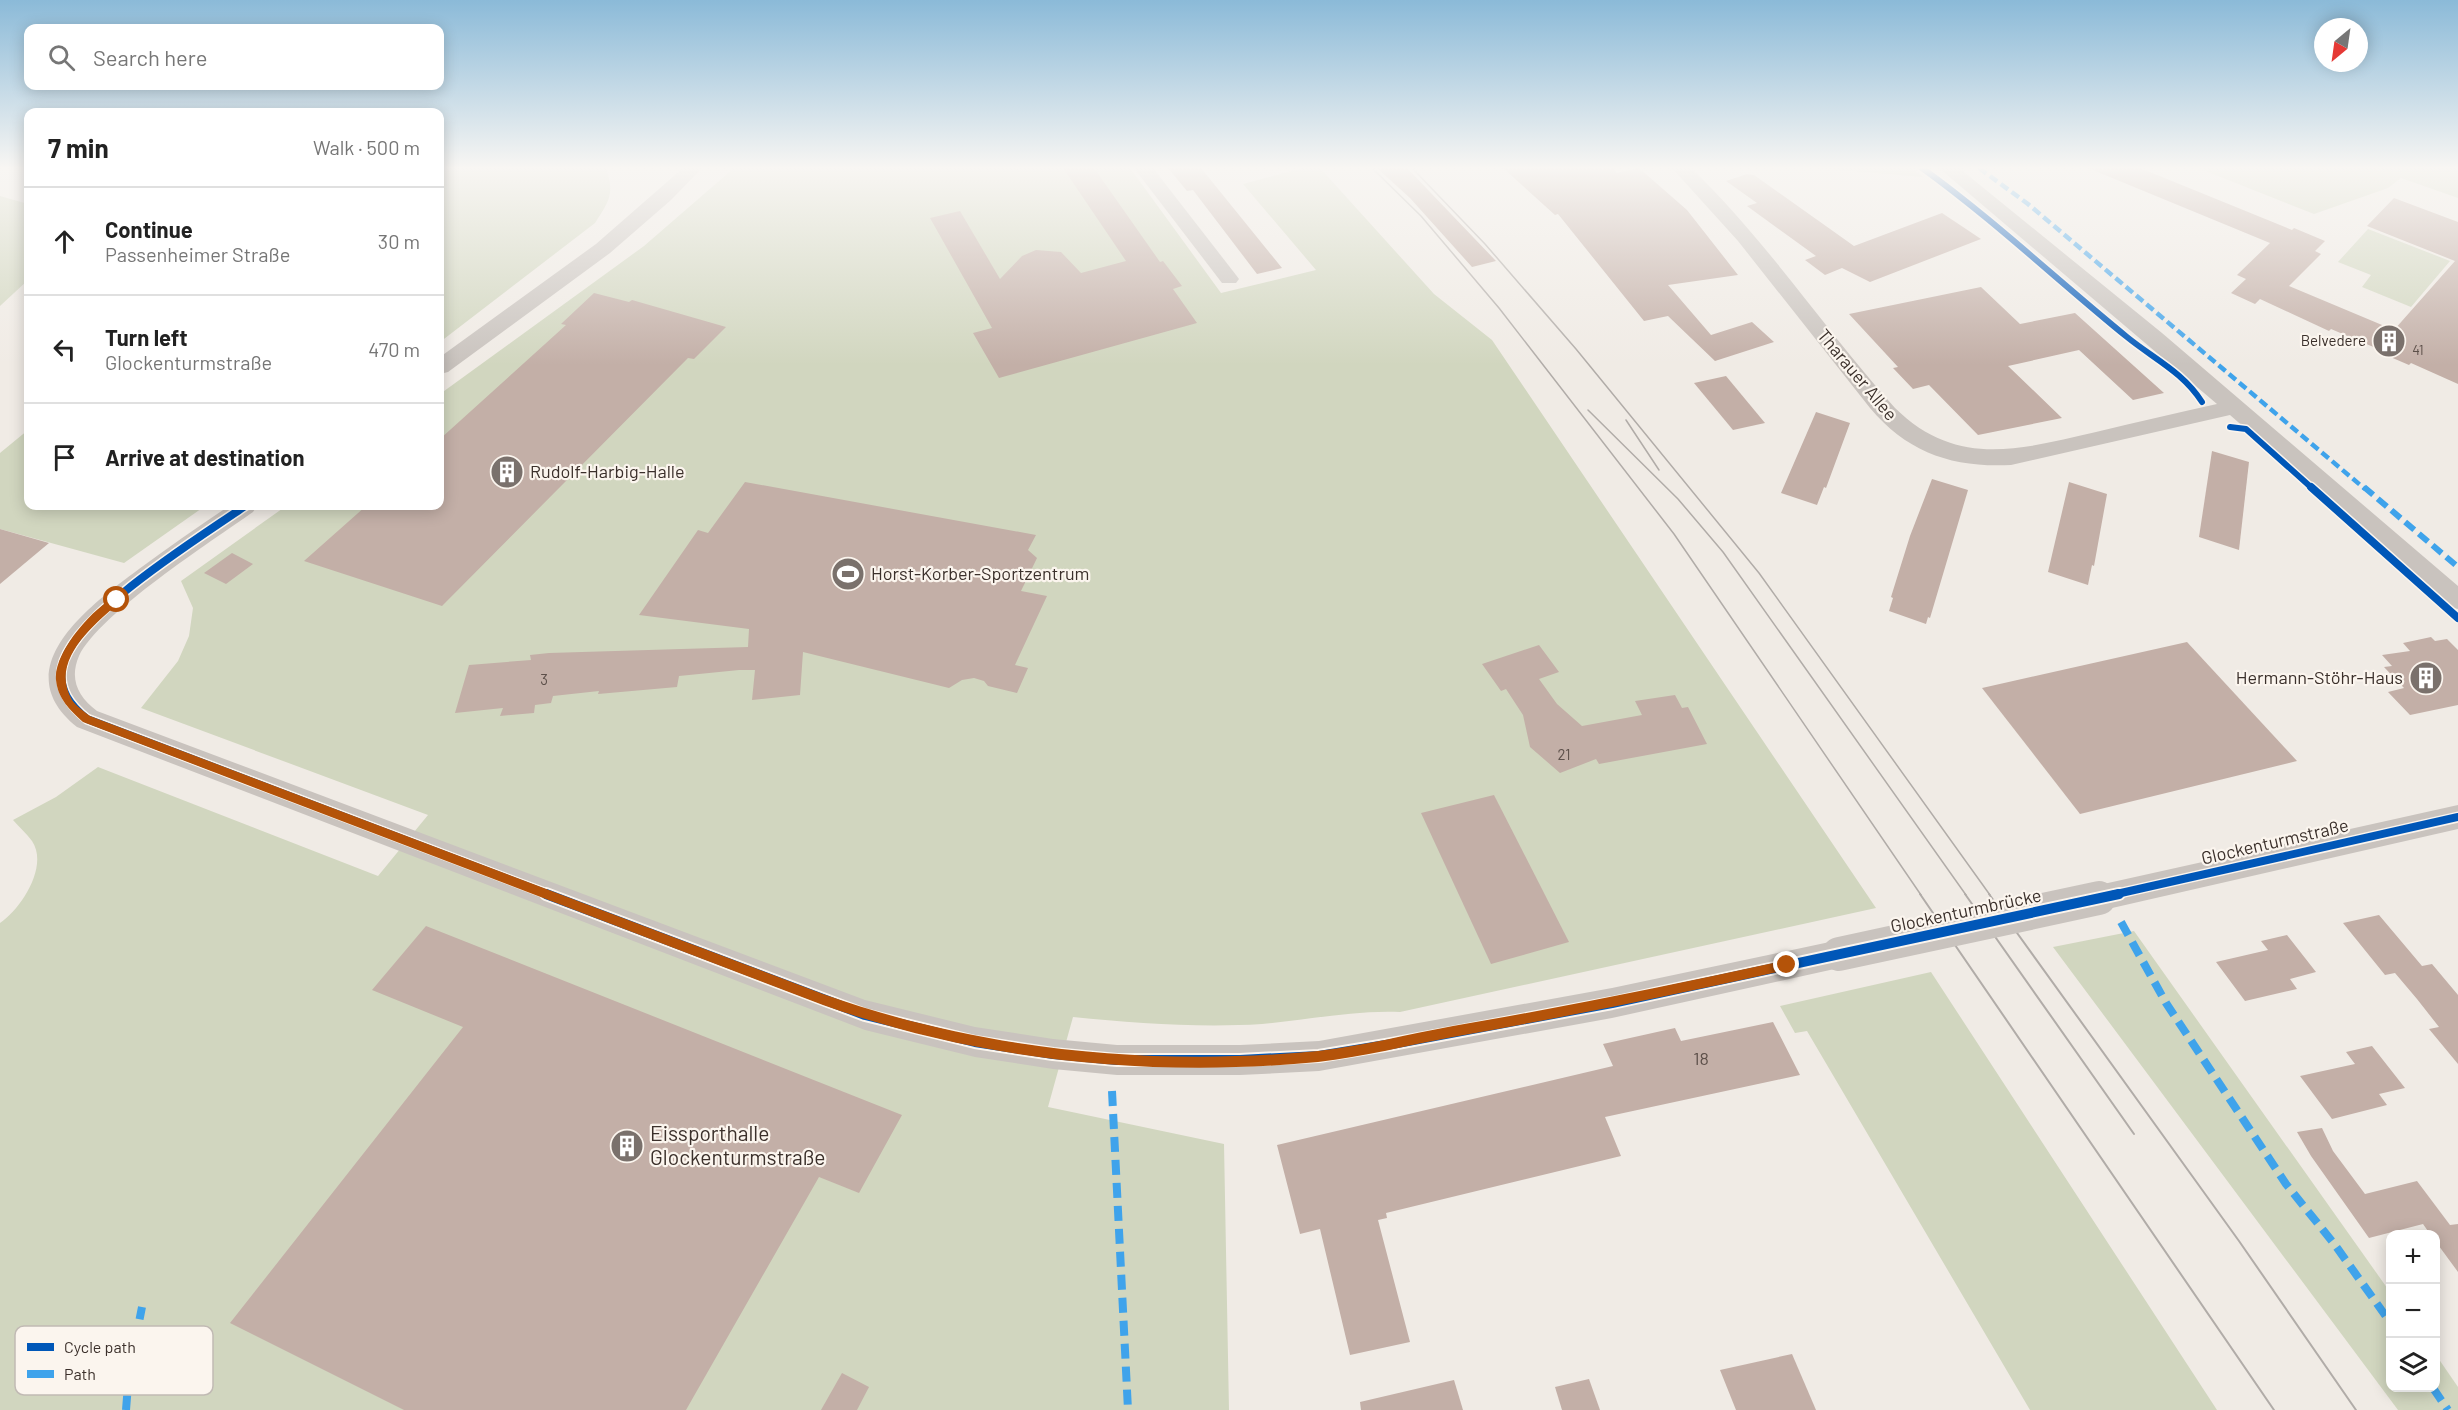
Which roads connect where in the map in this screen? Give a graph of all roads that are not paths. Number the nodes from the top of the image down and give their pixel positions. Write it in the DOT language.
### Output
graph roads {
  1 [pos="623,234"];
  2 [pos="1193,234"];
  3 [pos="1741,234"];
  4 [pos="2029,234"];
  5 [pos="1228,279"];
  6 [pos="444,364"];
  7 [pos="2235,407"];
  8 [pos="240,510"];
  9 [pos="2458,600"];
  10 [pos="2458,817"];
  11 [pos="2099,898"];
  1 -- 6 [label="street"];
  2 -- 5 [label="street"];
  3 -- 7 [label="street, Tharauer Allee"];
  4 -- 7 [label="street"];
  7 -- 9 [label="street"];
  8 -- 11 [label="street, Glockenturmbrücke, bridge"];
  10 -- 11 [label="street, Glockenturmstraße"];
}
